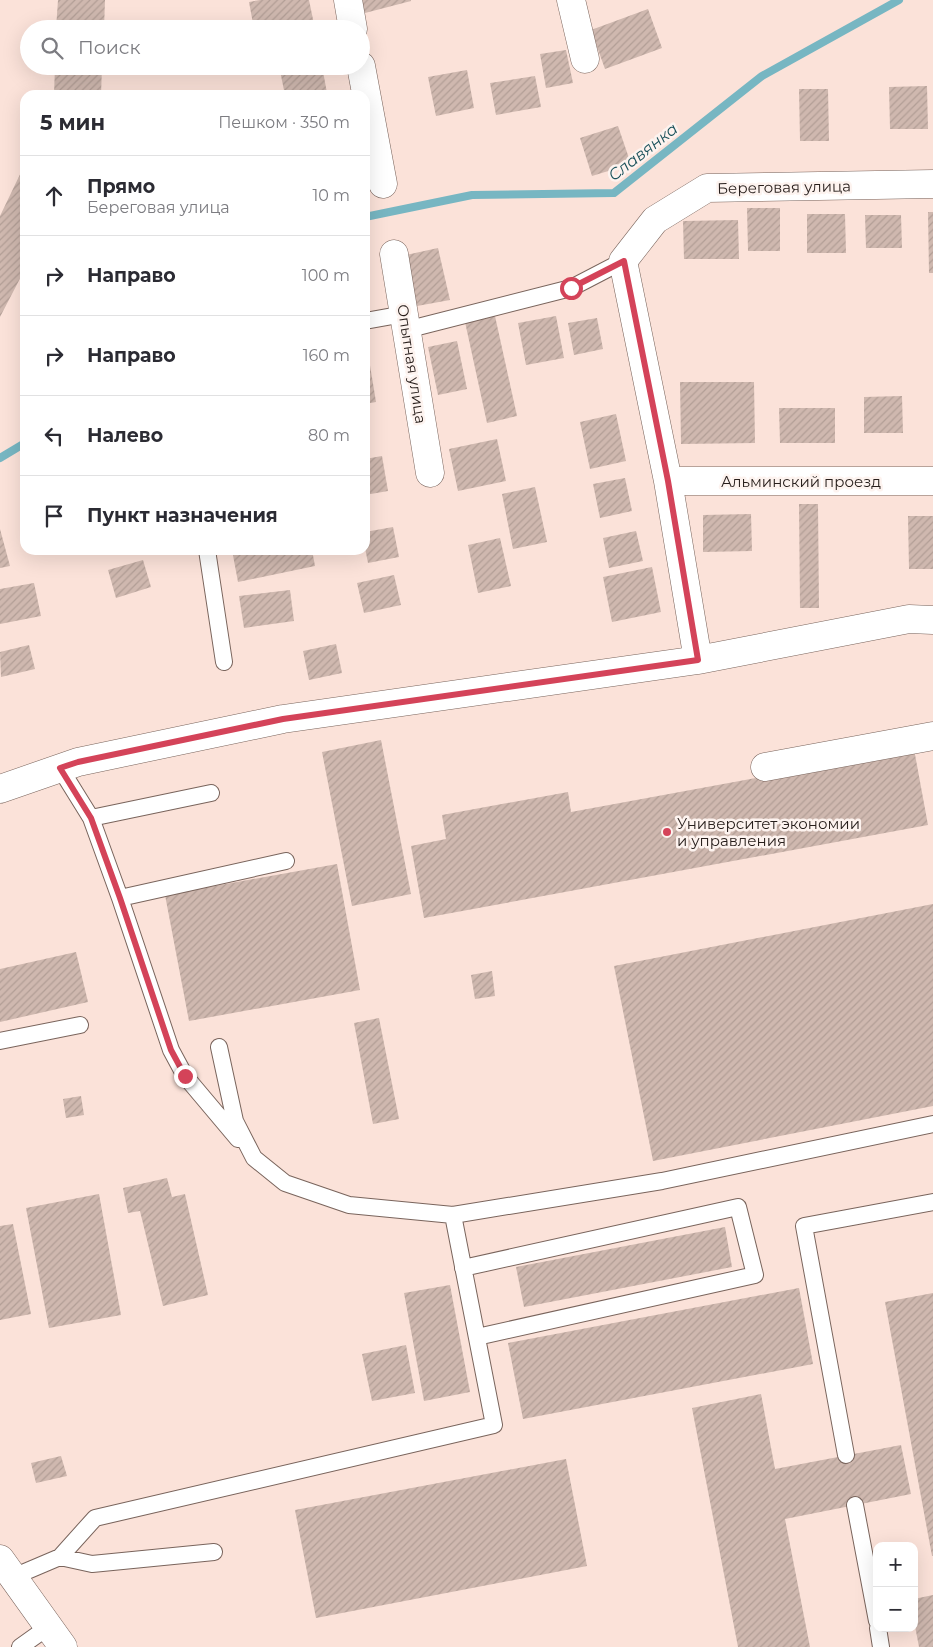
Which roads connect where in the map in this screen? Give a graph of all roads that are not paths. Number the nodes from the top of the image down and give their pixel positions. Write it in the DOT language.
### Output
graph roads {
  1 [pos="348,0"];
  2 [pos="571,0"];
  3 [pos="352,20"];
  4 [pos="585,59"];
  5 [pos="362,75"];
  6 [pos="365,90"];
  7 [pos="370,117"];
  8 [pos="383,184"];
  9 [pos="933,184"];
  10 [pos="394,254"];
  11 [pos="624,261"];
  12 [pos="370,321"];
  13 [pos="405,322"];
  14 [pos="430,473"];
  15 [pos="668,481"];
  16 [pos="933,481"];
  17 [pos="208,555"];
  18 [pos="933,620"];
  19 [pos="698,660"];
  20 [pos="224,662"];
  21 [pos="933,736"];
  22 [pos="765,767"];
  23 [pos="60,768"];
  24 [pos="0,789"];
  25 [pos="211,793"];
  26 [pos="91,818"];
  27 [pos="286,861"];
  28 [pos="120,898"];
  29 [pos="80,1025"];
  30 [pos="0,1041"];
  31 [pos="219,1048"];
  32 [pos="933,1124"];
  33 [pos="254,1158"];
  34 [pos="933,1202"];
  35 [pos="453,1215"];
  36 [pos="464,1268"];
  37 [pos="477,1337"];
  38 [pos="846,1455"];
  39 [pos="855,1505"];
  40 [pos="214,1552"];
  41 [pos="60,1557"];
  42 [pos="6,1568"];
  43 [pos="873,1600"];
  44 [pos="879,1632"];
  45 [pos="56,1637"];
  46 [pos="20,1647"];
  47 [pos="882,1647"];
  1 -- 3 [label="street"];
  2 -- 4 [label="street"];
  5 -- 6 [label="street"];
  7 -- 8 [label="street"];
  9 -- 11 [label="street, Береговая улица"];
  10 -- 13 [label="street, Опытная улица"];
  11 -- 13 [label="lane, Береговая улица"];
  11 -- 15 [label="street"];
  12 -- 13 [label="lane, Береговая улица"];
  13 -- 14 [label="street, Опытная улица"];
  15 -- 16 [label="street, Альминский проезд"];
  15 -- 19 [label="street"];
  17 -- 20 [label="lane"];
  18 -- 19 [label="street"];
  19 -- 23 [label="street"];
  21 -- 22 [label="street"];
  23 -- 24 [label="street"];
  23 -- 26 [label="lane"];
  25 -- 26 [label="lane"];
  26 -- 28 [label="lane"];
  27 -- 28 [label="lane"];
  28 -- 33 [label="lane"];
  29 -- 30 [label="lane"];
  31 -- 33 [label="lane"];
  32 -- 35 [label="lane"];
  33 -- 35 [label="lane"];
  34 -- 38 [label="lane"];
  35 -- 36 [label="lane"];
  36 -- 37 [label="lane"];
  36 -- 37 [label="lane"];
  37 -- 41 [label="lane"];
  39 -- 43 [label="lane"];
  40 -- 41 [label="lane"];
  41 -- 42 [label="lane"];
  42 -- 45 [label="street"];
  44 -- 47 [label="lane"];
  45 -- 46 [label="lane"];
}
